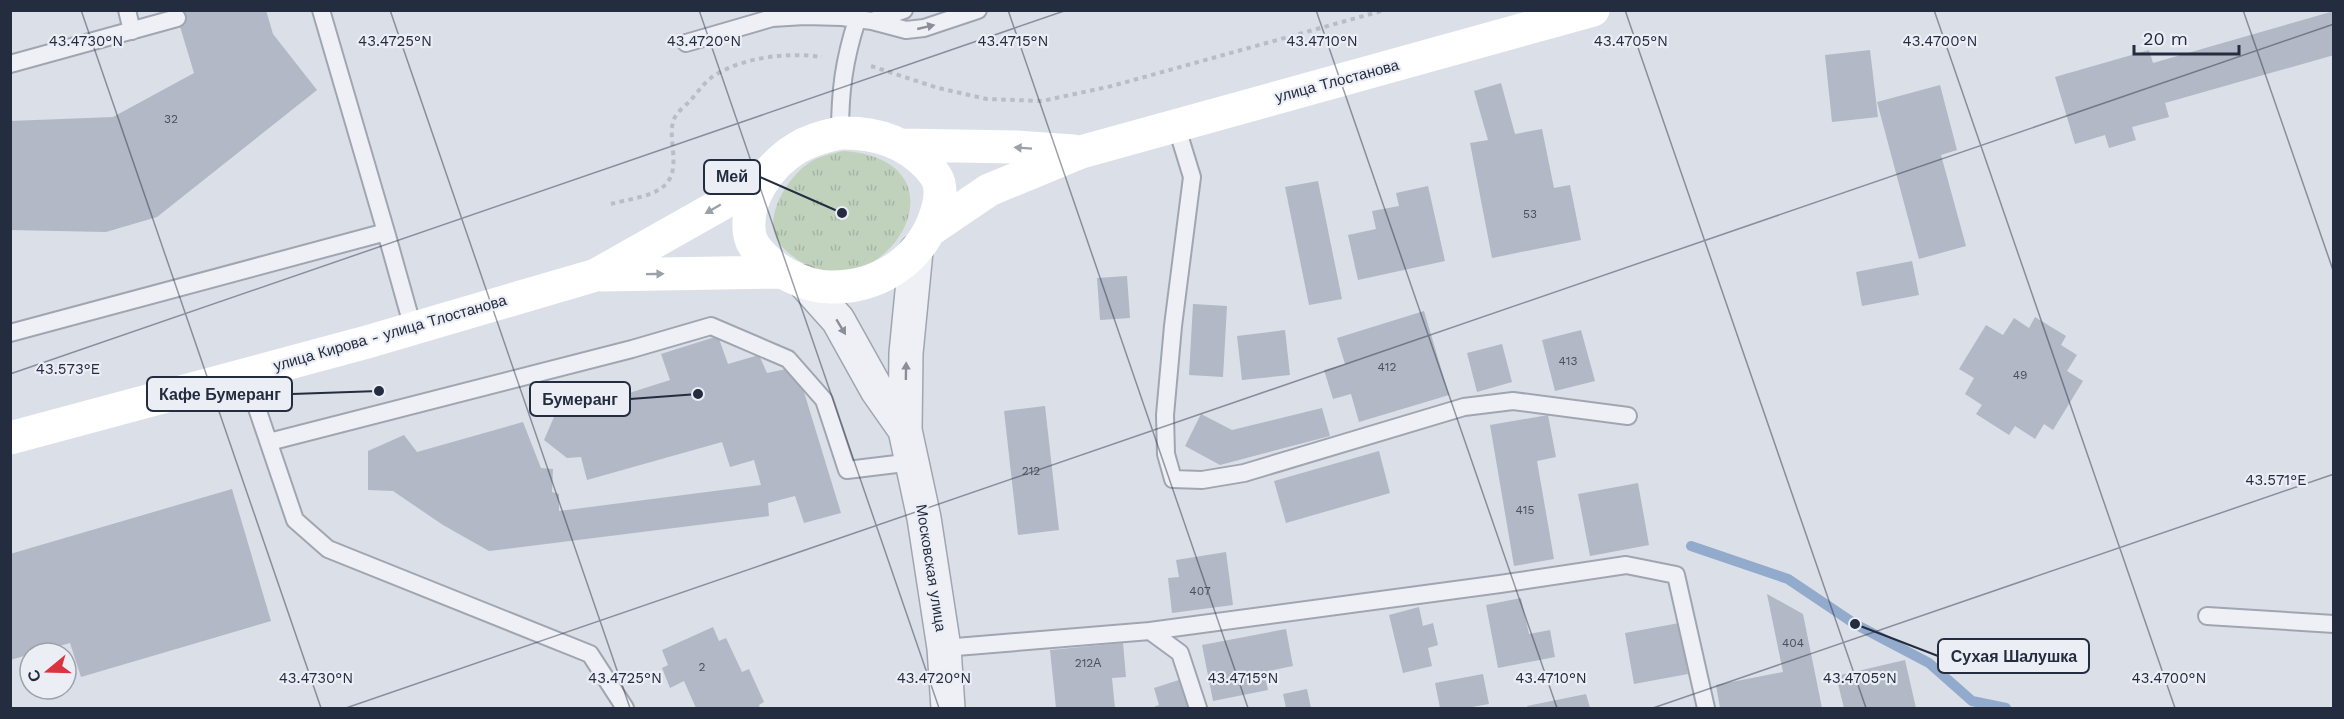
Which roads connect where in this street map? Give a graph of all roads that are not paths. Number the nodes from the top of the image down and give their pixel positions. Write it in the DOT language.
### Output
graph roads {
  1 [pos="127,10"];
  2 [pos="321,10"];
  3 [pos="903,10"];
  4 [pos="978,10"];
  5 [pos="1593,10"];
  6 [pos="177,18"];
  7 [pos="865,20"];
  8 [pos="132,31"];
  9 [pos="686,43"];
  10 [pos="10,64"];
  11 [pos="1176,125"];
  12 [pos="840,133"];
  13 [pos="901,145"];
  14 [pos="1081,152"];
  15 [pos="764,180"];
  16 [pos="386,232"];
  17 [pos="923,241"];
  18 [pos="596,275"];
  19 [pos="793,277"];
  20 [pos="412,328"];
  21 [pos="10,333"];
  22 [pos="245,373"];
  23 [pos="1628,416"];
  24 [pos="905,430"];
  25 [pos="10,438"];
  26 [pos="269,442"];
  27 [pos="913,462"];
  28 [pos="2207,616"];
  29 [pos="2334,624"];
  30 [pos="1150,631"];
  31 [pos="944,648"];
  32 [pos="625,708"];
  33 [pos="948,708"];
  34 [pos="1198,708"];
  35 [pos="1706,708"];
  1 -- 8 [label="lane"];
  2 -- 16 [label="lane"];
  3 -- 7 [label="lane"];
  7 -- 4 [label="lane, one-way"];
  5 -- 11 [label="main road, улица Тлостанова"];
  6 -- 8 [label="lane"];
  7 -- 9 [label="lane"];
  7 -- 12 [label="lane"];
  8 -- 10 [label="lane"];
  11 -- 14 [label="main road, улица Тлостанова"];
  11 -- 23 [label="lane"];
  12 -- 13 [label="main road"];
  12 -- 15 [label="main road"];
  14 -- 13 [label="main road, one-way"];
  13 -- 17 [label="main road"];
  14 -- 17 [label="main road"];
  15 -- 18 [label="main road, one-way"];
  15 -- 19 [label="main road"];
  16 -- 20 [label="lane"];
  16 -- 21 [label="lane"];
  17 -- 19 [label="main road"];
  24 -- 17 [label="street, one-way"];
  18 -- 19 [label="main road, one-way"];
  18 -- 20 [label="main road, улица Кирова - улица Тлостанова"];
  19 -- 24 [label="street, one-way"];
  20 -- 22 [label="main road, улица Кирова - улица Тлостанова"];
  22 -- 25 [label="main road, улица Кирова - улица Тлостанова"];
  22 -- 26 [label="lane"];
  24 -- 27 [label="street, Московская улица"];
  26 -- 27 [label="lane"];
  26 -- 32 [label="lane"];
  27 -- 31 [label="street, Московская улица"];
  28 -- 29 [label="lane"];
  30 -- 31 [label="lane"];
  30 -- 34 [label="lane"];
  30 -- 35 [label="lane"];
  31 -- 33 [label="street, Московская улица"];
}
